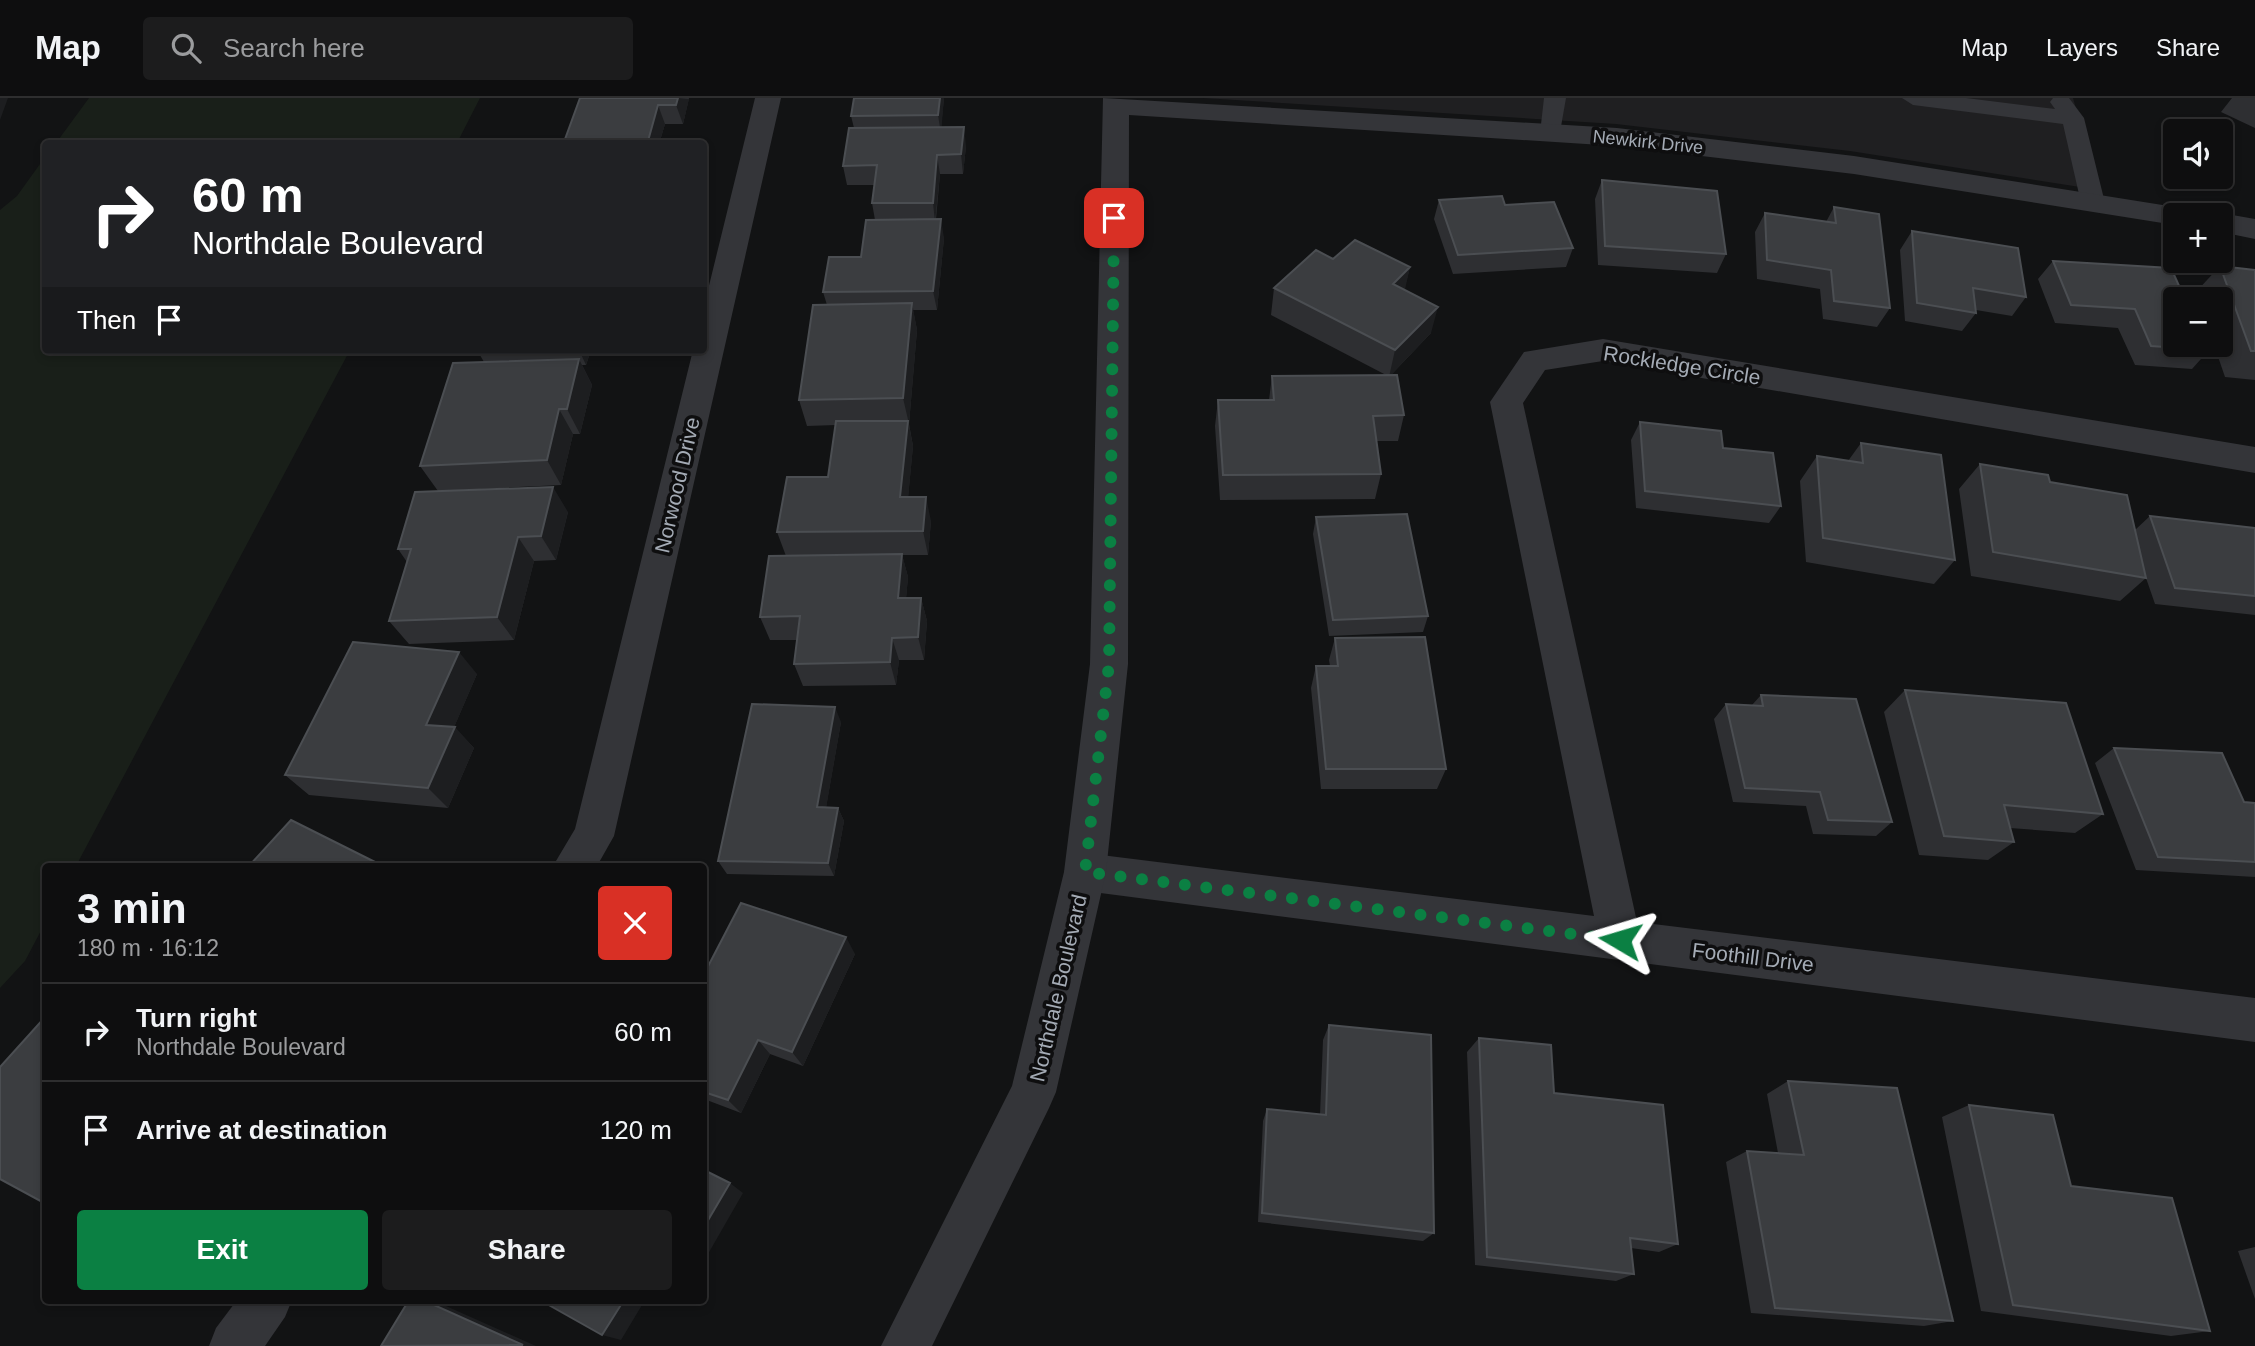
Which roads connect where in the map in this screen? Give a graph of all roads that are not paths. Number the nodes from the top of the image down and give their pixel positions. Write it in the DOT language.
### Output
graph roads {
  1 [pos="768,98"];
  2 [pos="1555,98"];
  3 [pos="1913,98"];
  4 [pos="2058,98"];
  5 [pos="1116,102"];
  6 [pos="2073,118"];
  7 [pos="1551,133"];
  8 [pos="2093,203"];
  9 [pos="2163,214"];
  10 [pos="2233,225"];
  11 [pos="2255,229"];
  12 [pos="2255,460"];
  13 [pos="575,863"];
  14 [pos="1085,872"];
  15 [pos="1620,940"];
  16 [pos="2255,1020"];
  17 [pos="265,1304"];
  18 [pos="234,1346"];
  19 [pos="906,1346"];
  1 -- 13 [label="street, Norwood Drive"];
  2 -- 7 [label="lane"];
  3 -- 6 [label="lane"];
  4 -- 6 [label="lane"];
  5 -- 7 [label="street, Newkirk Drive"];
  5 -- 14 [label="street, Northdale Boulevard"];
  6 -- 8 [label="lane"];
  7 -- 8 [label="street, Newkirk Drive"];
  8 -- 9 [label="street, Newkirk Drive"];
  10 -- 11 [label="street"];
  12 -- 15 [label="street, Rockledge Circle"];
  14 -- 15 [label="street, Foothill Drive"];
  14 -- 19 [label="street, Northdale Boulevard"];
  15 -- 16 [label="street, Foothill Drive"];
  17 -- 18 [label="street"];
}
